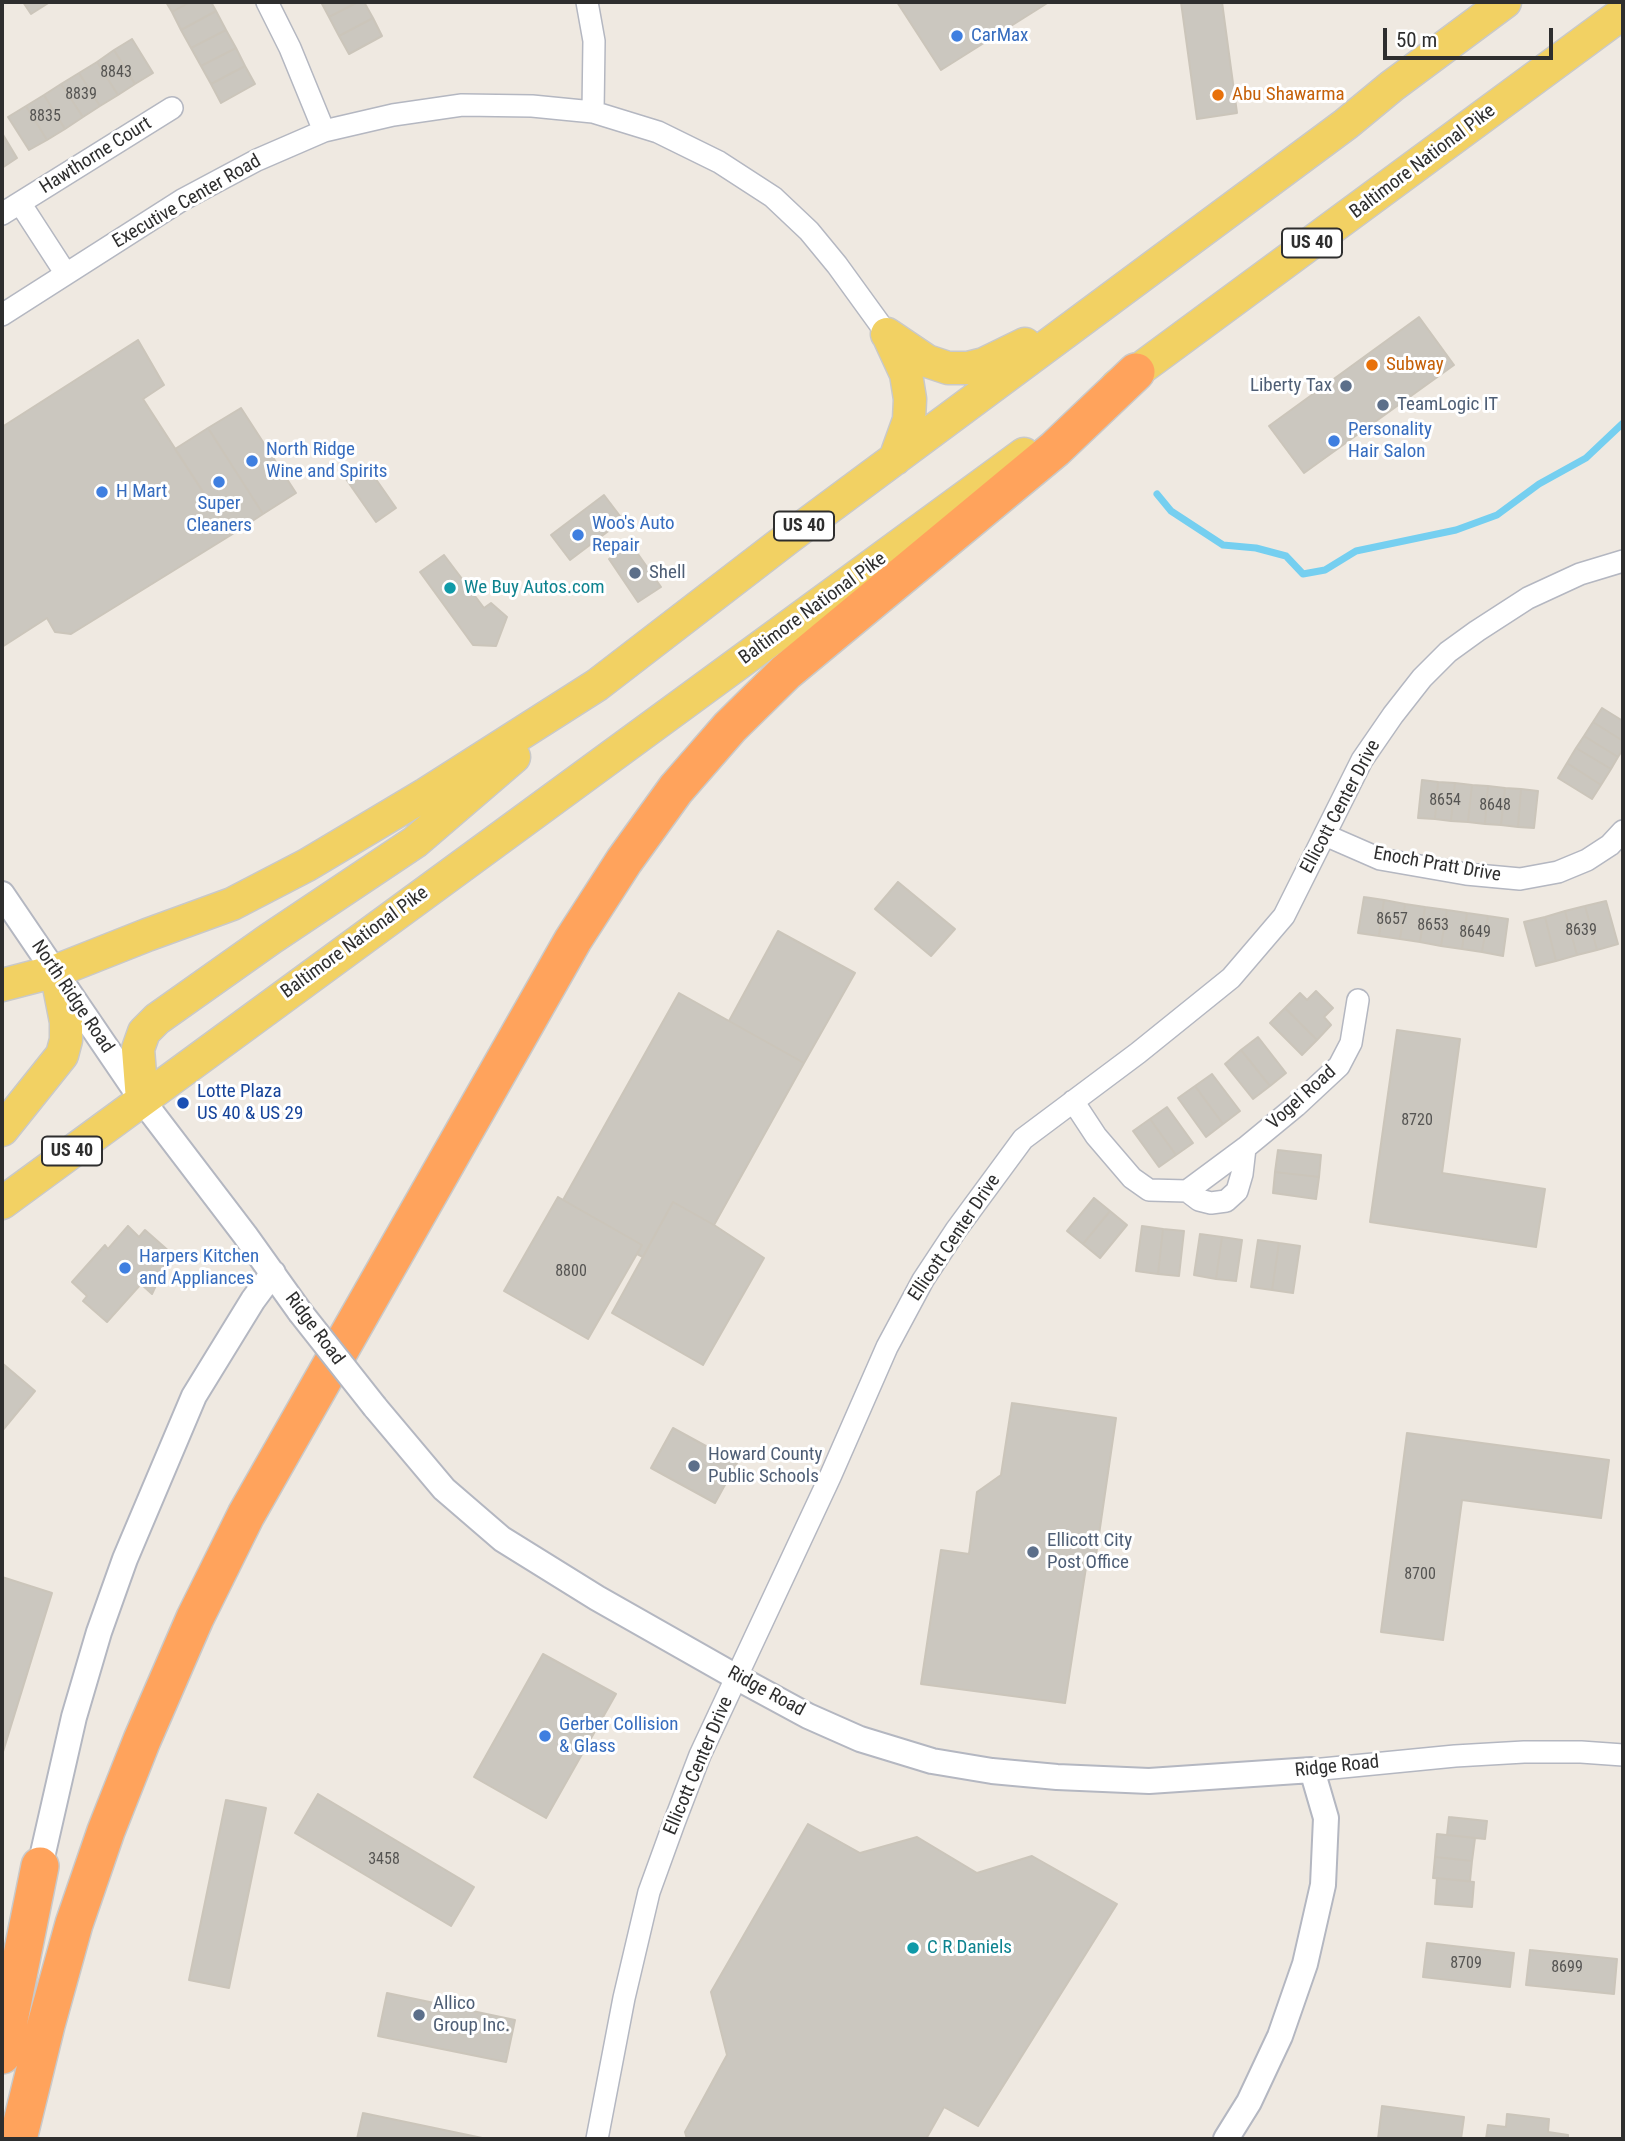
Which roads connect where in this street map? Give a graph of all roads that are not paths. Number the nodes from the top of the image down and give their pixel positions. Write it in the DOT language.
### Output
graph roads {
  1 [pos="267,2"];
  2 [pos="587,2"];
  3 [pos="1504,2"];
  4 [pos="1623,13"];
  5 [pos="172,108"];
  6 [pos="593,112"];
  7 [pos="324,131"];
  8 [pos="11,209"];
  9 [pos="66,274"];
  10 [pos="2,315"];
  11 [pos="1083,317"];
  12 [pos="887,334"];
  13 [pos="1136,372"];
  14 [pos="895,459"];
  15 [pos="1623,561"];
  16 [pos="597,685"];
  17 [pos="1623,831"];
  18 [pos="1325,835"];
  19 [pos="2,894"];
  20 [pos="56,971"];
  21 [pos="2,985"];
  22 [pos="1358,1000"];
  23 [pos="142,1100"];
  24 [pos="1073,1101"];
  25 [pos="2,1130"];
  26 [pos="1245,1148"];
  27 [pos="1187,1191"];
  28 [pos="2,1203"];
  29 [pos="273,1273"];
  30 [pos="738,1678"];
  31 [pos="1623,1755"];
  32 [pos="1312,1770"];
  33 [pos="40,1866"];
  34 [pos="2,2055"];
  35 [pos="18,2139"];
  36 [pos="597,2139"];
  37 [pos="1226,2139"];
  1 -- 7 [label="street"];
  2 -- 6 [label="street"];
  3 -- 11 [label="main road, US 40"];
  4 -- 13 [label="main road, Baltimore National Pike / US 40"];
  5 -- 8 [label="street, Hawthorne Court"];
  6 -- 7 [label="street, Executive Center Road"];
  6 -- 12 [label="street, Executive Center Road"];
  7 -- 9 [label="street, Executive Center Road"];
  8 -- 9 [label="street, Hawthorne Court"];
  9 -- 10 [label="street, Executive Center Road"];
  11 -- 12 [label="main road"];
  11 -- 14 [label="main road, US 40"];
  12 -- 14 [label="main road"];
  13 -- 23 [label="main road, Baltimore National Pike / US 40"];
  13 -- 35 [label="highway"];
  14 -- 16 [label="main road, US 40"];
  15 -- 18 [label="street, Ellicott Center Drive"];
  16 -- 20 [label="main road, US 40"];
  16 -- 23 [label="main road"];
  17 -- 18 [label="street, Enoch Pratt Drive"];
  18 -- 24 [label="street, Ellicott Center Drive"];
  19 -- 20 [label="street, North Ridge Road"];
  20 -- 21 [label="main road, US 40"];
  20 -- 23 [label="street, North Ridge Road"];
  20 -- 25 [label="main road"];
  22 -- 26 [label="street, Vogel Road"];
  23 -- 28 [label="main road, Baltimore National Pike / US 40"];
  23 -- 29 [label="street, Ridge Road"];
  24 -- 27 [label="street"];
  24 -- 30 [label="street, Ellicott Center Drive"];
  26 -- 27 [label="street, Vogel Road"];
  26 -- 27 [label="street"];
  29 -- 30 [label="street, Ridge Road, bridge"];
  29 -- 33 [label="street"];
  30 -- 32 [label="street, Ridge Road"];
  30 -- 36 [label="street, Ellicott Center Drive"];
  31 -- 32 [label="street, Ridge Road"];
  32 -- 37 [label="street"];
  33 -- 34 [label="highway"];
}
